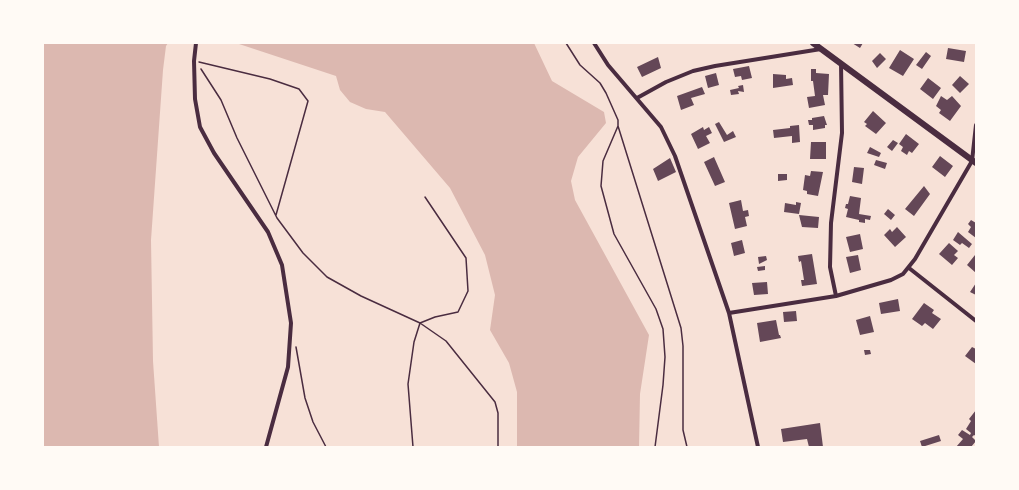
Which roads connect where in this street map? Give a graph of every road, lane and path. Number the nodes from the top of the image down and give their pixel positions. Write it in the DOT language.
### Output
graph roads {
  1 [pos="196,43"];
  2 [pos="566,43"];
  3 [pos="594,43"];
  4 [pos="813,43"];
  5 [pos="822,49"];
  6 [pos="194,61"];
  7 [pos="841,63"];
  8 [pos="637,98"];
  9 [pos="618,126"];
  10 [pos="976,126"];
  11 [pos="974,162"];
  12 [pos="425,197"];
  13 [pos="276,215"];
  14 [pos="909,268"];
  15 [pos="836,296"];
  16 [pos="729,314"];
  17 [pos="976,321"];
  18 [pos="420,323"];
  19 [pos="296,346"];
  20 [pos="266,447"];
  21 [pos="326,447"];
  22 [pos="413,447"];
  23 [pos="498,447"];
  24 [pos="656,447"];
  25 [pos="687,447"];
  26 [pos="758,447"];
  1 -- 6 [label="street"];
  2 -- 9 [label="path"];
  3 -- 8 [label="street"];
  4 -- 5 [label="street"];
  5 -- 7 [label="street"];
  5 -- 8 [label="street"];
  6 -- 13 [label="path"];
  6 -- 13 [label="path"];
  6 -- 20 [label="street"];
  7 -- 11 [label="street"];
  7 -- 15 [label="street"];
  8 -- 16 [label="street"];
  9 -- 24 [label="path"];
  9 -- 25 [label="path"];
  10 -- 11 [label="street"];
  11 -- 14 [label="street"];
  12 -- 18 [label="path"];
  13 -- 18 [label="path"];
  14 -- 15 [label="street"];
  14 -- 17 [label="street"];
  15 -- 16 [label="street"];
  16 -- 26 [label="street"];
  18 -- 22 [label="path"];
  18 -- 23 [label="path"];
  19 -- 21 [label="path"];
}
